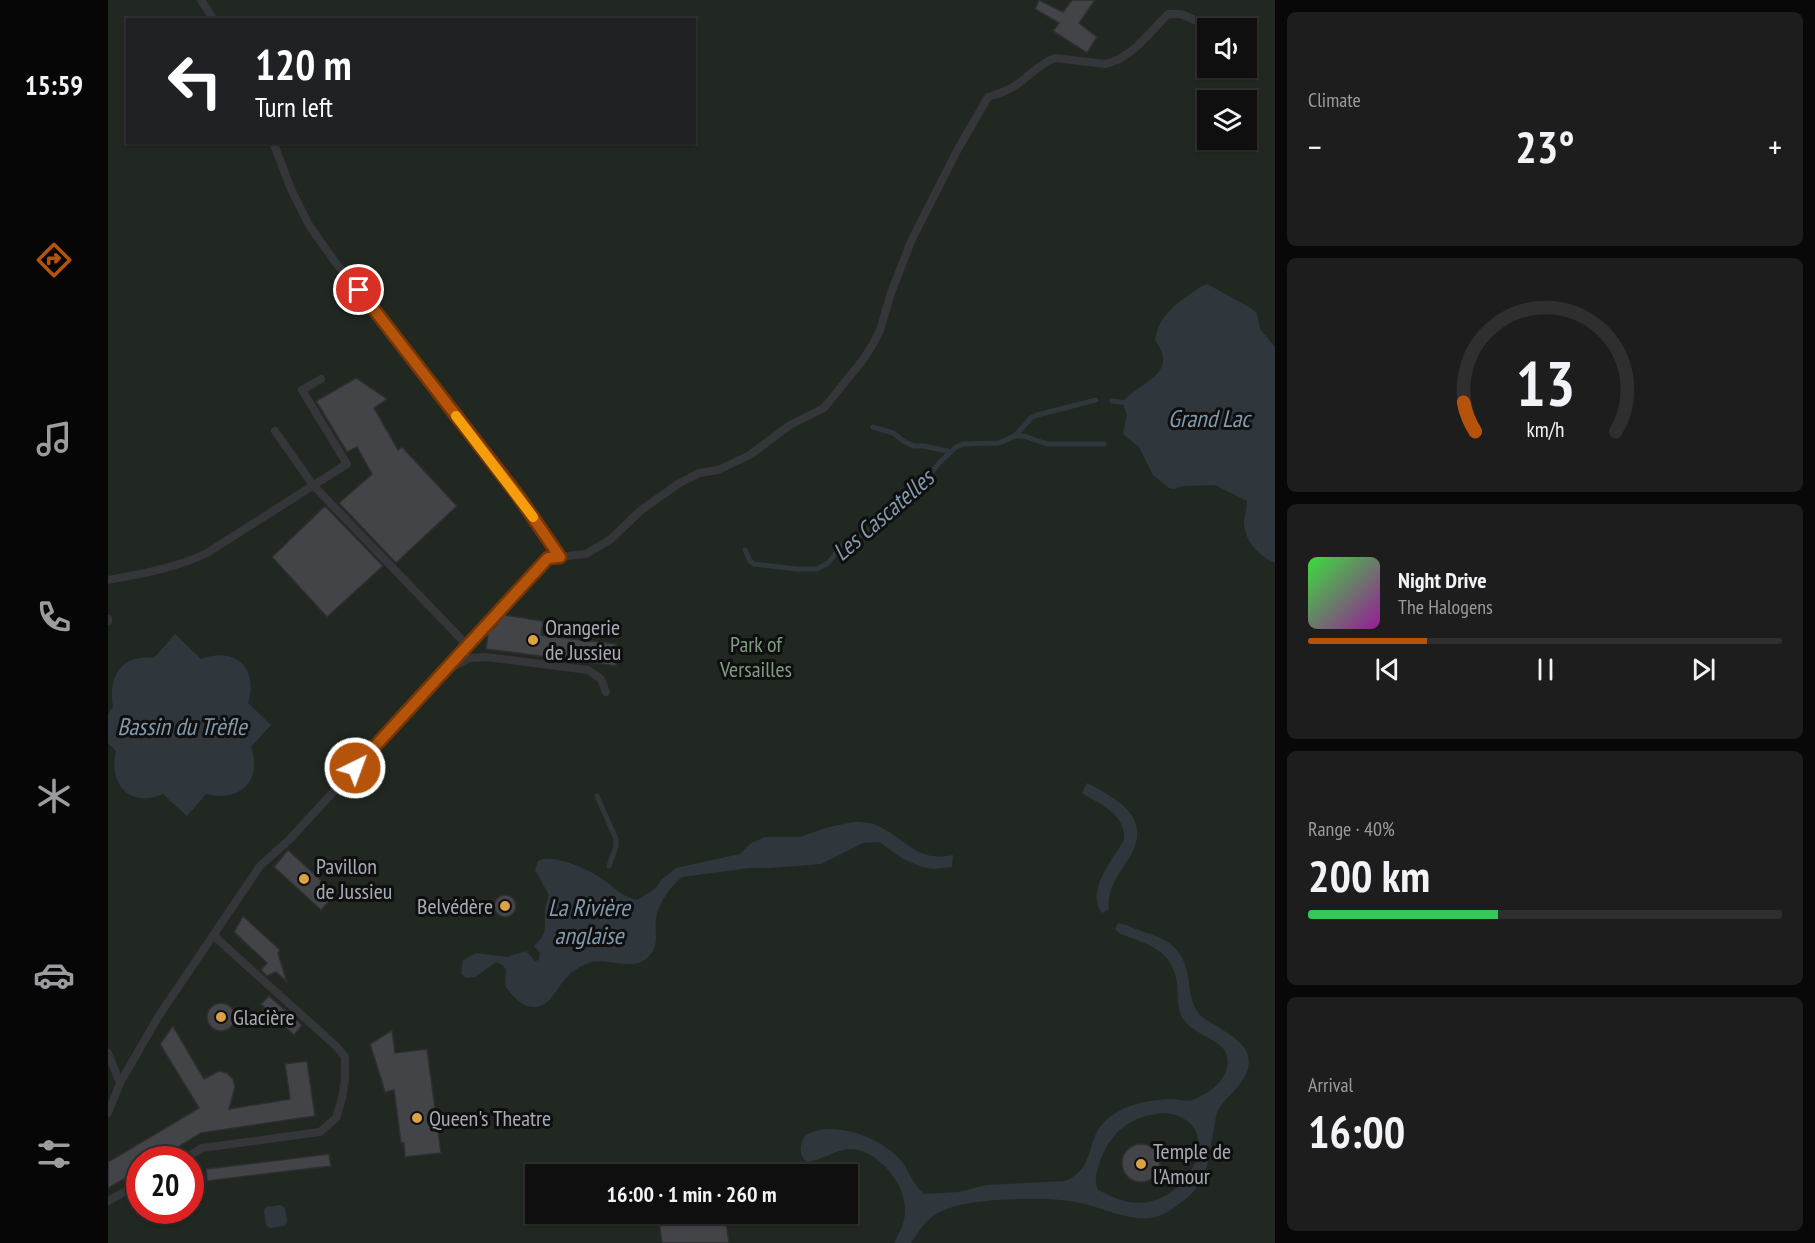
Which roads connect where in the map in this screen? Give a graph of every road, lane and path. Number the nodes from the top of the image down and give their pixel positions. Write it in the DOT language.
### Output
graph roads {
  1 [pos="201,0"];
  2 [pos="213,18"];
  3 [pos="1197,21"];
  4 [pos="274,144"];
  5 [pos="321,379"];
  6 [pos="275,431"];
  7 [pos="313,485"];
  8 [pos="560,557"];
  9 [pos="108,579"];
  10 [pos="467,645"];
  11 [pos="442,672"];
  12 [pos="606,692"];
  13 [pos="213,935"];
  14 [pos="108,1053"];
  15 [pos="120,1083"];
  16 [pos="108,1113"];
  17 [pos="204,1148"];
  18 [pos="126,1191"];
  19 [pos="108,1201"];
  1 -- 2 [label="lane"];
  3 -- 8 [label="lane"];
  4 -- 8 [label="lane"];
  5 -- 7 [label="lane"];
  6 -- 7 [label="lane"];
  7 -- 9 [label="lane"];
  7 -- 10 [label="lane"];
  8 -- 10 [label="lane"];
  10 -- 11 [label="lane"];
  11 -- 12 [label="lane"];
  11 -- 13 [label="lane"];
  13 -- 15 [label="lane"];
  13 -- 17 [label="lane"];
  14 -- 15 [label="lane"];
  15 -- 16 [label="lane"];
  18 -- 19 [label="lane"];
}
